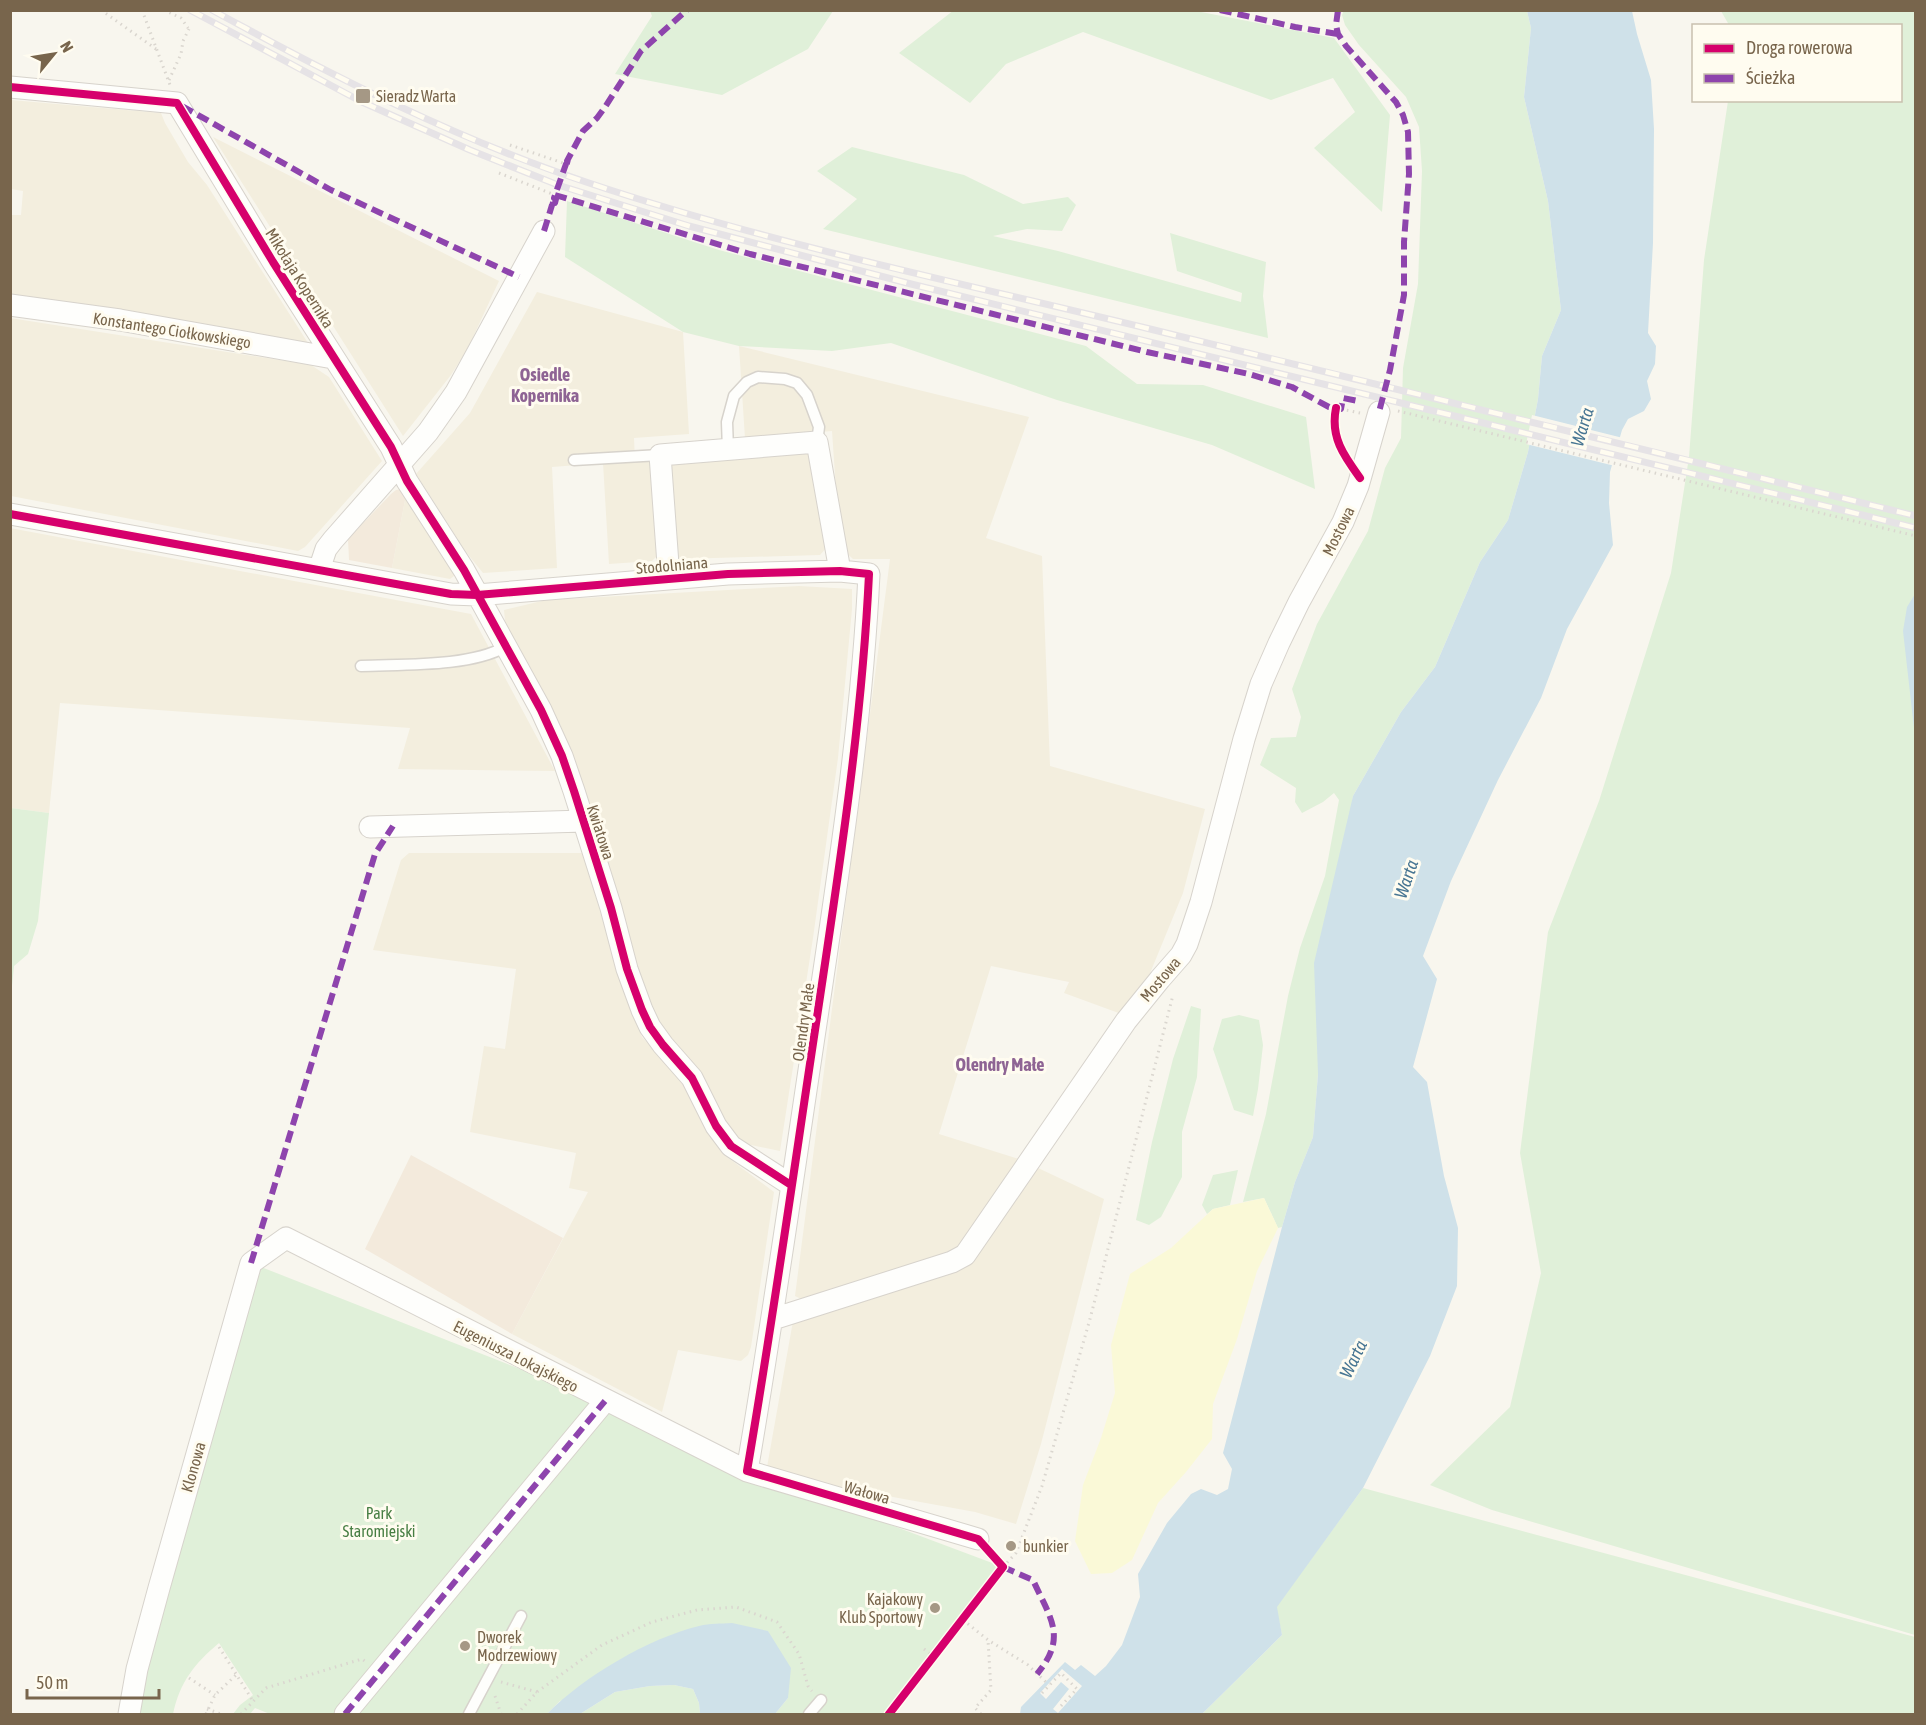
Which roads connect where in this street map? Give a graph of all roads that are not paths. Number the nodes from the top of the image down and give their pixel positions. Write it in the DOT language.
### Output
graph roads {
  1 [pos="10,87"];
  2 [pos="544,231"];
  3 [pos="10,305"];
  4 [pos="333,358"];
  5 [pos="1386,411"];
  6 [pos="817,442"];
  7 [pos="728,450"];
  8 [pos="660,455"];
  9 [pos="574,460"];
  10 [pos="399,467"];
  11 [pos="10,514"];
  12 [pos="319,570"];
  13 [pos="840,571"];
  14 [pos="869,574"];
  15 [pos="669,578"];
  16 [pos="477,595"];
  17 [pos="505,647"];
  18 [pos="361,666"];
  19 [pos="584,821"];
  20 [pos="370,826"];
  21 [pos="791,1185"];
  22 [pos="286,1238"];
  23 [pos="773,1319"];
  24 [pos="605,1401"];
  25 [pos="747,1472"];
  26 [pos="978,1539"];
  27 [pos="521,1616"];
  28 [pos="821,1700"];
  29 [pos="129,1714"];
  30 [pos="345,1714"];
  31 [pos="469,1714"];
  32 [pos="808,1714"];
  1 -- 4 [label="street, Mikołaja Kopernika"];
  2 -- 10 [label="street"];
  3 -- 4 [label="street, Konstantego Ciołkowskiego"];
  4 -- 10 [label="street, Mikołaja Kopernika"];
  5 -- 23 [label="street, Mostowa"];
  6 -- 7 [label="street"];
  6 -- 7 [label="lane"];
  6 -- 13 [label="street"];
  7 -- 8 [label="street"];
  8 -- 9 [label="lane"];
  8 -- 15 [label="street"];
  10 -- 12 [label="street"];
  10 -- 16 [label="street, Kwiatowa"];
  11 -- 12 [label="street, Stodolniana"];
  12 -- 16 [label="street, Stodolniana"];
  13 -- 14 [label="street, Stodolniana"];
  13 -- 15 [label="street, Stodolniana"];
  14 -- 21 [label="street, Olendry Małe"];
  15 -- 16 [label="street, Stodolniana"];
  16 -- 17 [label="street, Kwiatowa"];
  17 -- 18 [label="lane"];
  17 -- 19 [label="street, Kwiatowa"];
  19 -- 20 [label="street"];
  19 -- 21 [label="street, Kwiatowa"];
  21 -- 23 [label="street, Olendry Małe"];
  22 -- 24 [label="street, Eugeniusza Lokajskiego"];
  22 -- 29 [label="street, Klonowa"];
  23 -- 25 [label="street, Olendry Małe"];
  24 -- 25 [label="street, Eugeniusza Lokajskiego"];
  24 -- 30 [label="street"];
  25 -- 26 [label="street, Wałowa"];
  27 -- 31 [label="lane"];
  28 -- 32 [label="lane"];
}
